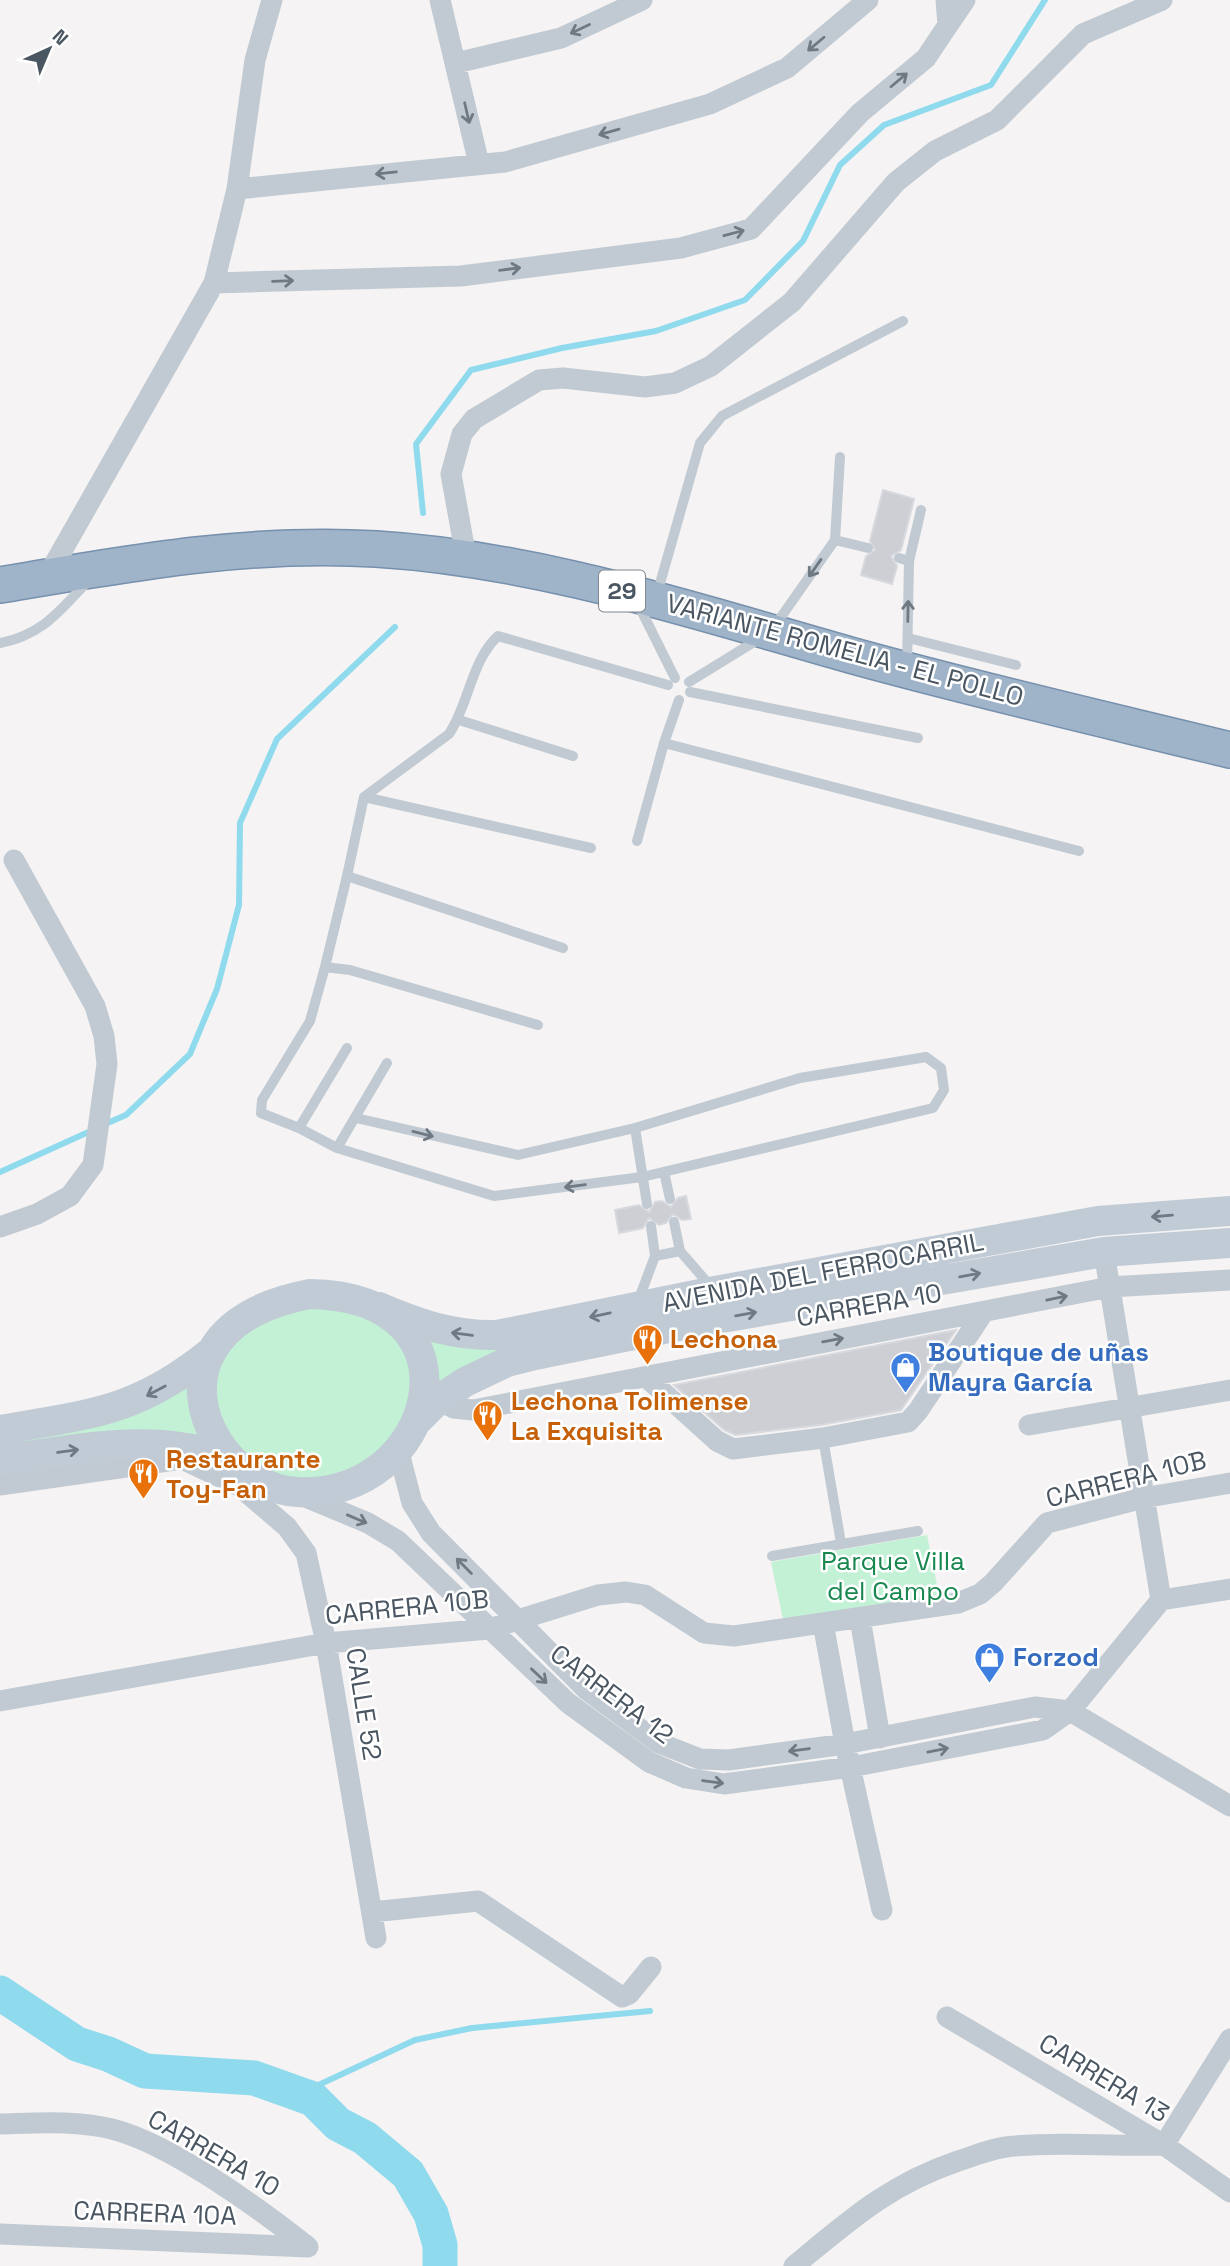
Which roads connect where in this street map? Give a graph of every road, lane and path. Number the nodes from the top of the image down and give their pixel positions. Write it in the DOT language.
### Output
graph roads {
  1 [pos="272,0"];
  2 [pos="440,0"];
  3 [pos="642,0"];
  4 [pos="868,0"];
  5 [pos="946,0"];
  6 [pos="965,0"];
  7 [pos="1162,0"];
  8 [pos="947,25"];
  9 [pos="456,63"];
  10 [pos="479,164"];
  11 [pos="237,189"];
  12 [pos="215,283"];
  13 [pos="903,321"];
  14 [pos="840,457"];
  15 [pos="922,510"];
  16 [pos="835,540"];
  17 [pos="868,548"];
  18 [pos="466,557"];
  19 [pos="101,567"];
  20 [pos="47,577"];
  21 [pos="0,585"];
  22 [pos="645,596"];
  23 [pos="770,633"];
  24 [pos="0,643"];
  25 [pos="907,654"];
  26 [pos="1016,665"];
  27 [pos="672,681"];
  28 [pos="690,687"];
  29 [pos="679,700"];
  30 [pos="458,720"];
  31 [pos="918,738"];
  32 [pos="664,743"];
  33 [pos="1230,750"];
  34 [pos="573,756"];
  35 [pos="364,797"];
  36 [pos="637,841"];
  37 [pos="591,848"];
  38 [pos="1079,851"];
  39 [pos="14,860"];
  40 [pos="347,876"];
  41 [pos="563,948"];
  42 [pos="325,967"];
  43 [pos="538,1025"];
  44 [pos="347,1048"];
  45 [pos="387,1063"];
  46 [pos="356,1118"];
  47 [pos="299,1128"];
  48 [pos="635,1128"];
  49 [pos="337,1148"];
  50 [pos="664,1172"];
  51 [pos="642,1177"];
  52 [pos="670,1199"];
  53 [pos="647,1204"];
  54 [pos="1230,1211"];
  55 [pos="674,1222"];
  56 [pos="0,1227"];
  57 [pos="651,1227"];
  58 [pos="1230,1243"];
  59 [pos="680,1251"];
  60 [pos="1104,1252"];
  61 [pos="655,1256"];
  62 [pos="1230,1280"];
  63 [pos="1111,1287"];
  64 [pos="715,1291"];
  65 [pos="379,1307"];
  66 [pos="636,1308"];
  67 [pos="983,1313"];
  68 [pos="211,1352"];
  69 [pos="646,1377"];
  70 [pos="1230,1390"];
  71 [pos="438,1400"];
  72 [pos="1131,1407"];
  73 [pos="417,1421"];
  74 [pos="1029,1425"];
  75 [pos="0,1430"];
  76 [pos="823,1438"];
  77 [pos="398,1449"];
  78 [pos="0,1460"];
  79 [pos="230,1460"];
  80 [pos="1230,1483"];
  81 [pos="0,1485"];
  82 [pos="294,1492"];
  83 [pos="1143,1498"];
  84 [pos="918,1531"];
  85 [pos="841,1543"];
  86 [pos="772,1556"];
  87 [pos="1230,1589"];
  88 [pos="1161,1600"];
  89 [pos="860,1618"];
  90 [pos="519,1620"];
  91 [pos="823,1623"];
  92 [pos="489,1629"];
  93 [pos="326,1643"];
  94 [pos="0,1701"];
  95 [pos="1070,1712"];
  96 [pos="880,1738"];
  97 [pos="659,1742"];
  98 [pos="845,1744"];
  99 [pos="649,1762"];
  100 [pos="851,1767"];
  101 [pos="1230,1806"];
  102 [pos="882,1910"];
  103 [pos="372,1912"];
  104 [pos="376,1938"];
  105 [pos="651,1967"];
  106 [pos="947,2017"];
  107 [pos="1230,2039"];
  108 [pos="0,2124"];
  109 [pos="1164,2145"];
  110 [pos="1230,2192"];
  111 [pos="0,2234"];
  112 [pos="308,2257"];
  113 [pos="793,2266"];
  1 -- 11 [label="street"];
  2 -- 9 [label="street"];
  3 -- 9 [label="street, one-way"];
  4 -- 10 [label="street, one-way"];
  5 -- 8 [label="street"];
  6 -- 8 [label="street"];
  7 -- 18 [label="street"];
  12 -- 8 [label="street, one-way"];
  9 -- 10 [label="street, one-way"];
  10 -- 11 [label="street, one-way"];
  11 -- 12 [label="street"];
  12 -- 20 [label="street"];
  13 -- 22 [label="lane"];
  14 -- 16 [label="lane"];
  25 -- 15 [label="lane, one-way"];
  16 -- 17 [label="lane"];
  16 -- 23 [label="lane, one-way"];
  18 -- 19 [label="highway, VARIANTE ROMELIA - EL POLLO / 29"];
  18 -- 22 [label="highway, VARIANTE ROMELIA - EL POLLO / 29"];
  19 -- 20 [label="highway, VARIANTE ROMELIA - EL POLLO / 29"];
  19 -- 24 [label="lane"];
  20 -- 21 [label="highway, VARIANTE ROMELIA - EL POLLO / 29"];
  22 -- 23 [label="highway, VARIANTE ROMELIA - EL POLLO / 29"];
  22 -- 27 [label="lane"];
  23 -- 25 [label="highway, VARIANTE ROMELIA - EL POLLO / 29"];
  23 -- 28 [label="lane"];
  25 -- 26 [label="lane"];
  25 -- 33 [label="highway, VARIANTE ROMELIA - EL POLLO / 29"];
  27 -- 28 [label="lane"];
  27 -- 29 [label="lane"];
  27 -- 30 [label="lane"];
  28 -- 29 [label="lane"];
  28 -- 31 [label="lane"];
  29 -- 32 [label="lane"];
  30 -- 34 [label="lane"];
  30 -- 35 [label="lane"];
  32 -- 36 [label="lane"];
  32 -- 38 [label="lane"];
  35 -- 37 [label="lane"];
  35 -- 40 [label="lane"];
  39 -- 56 [label="street"];
  40 -- 41 [label="lane"];
  40 -- 42 [label="lane"];
  42 -- 43 [label="lane"];
  42 -- 47 [label="lane"];
  44 -- 47 [label="lane"];
  45 -- 46 [label="lane"];
  46 -- 48 [label="lane, one-way"];
  46 -- 49 [label="lane"];
  47 -- 49 [label="lane"];
  48 -- 50 [label="lane"];
  48 -- 51 [label="lane"];
  51 -- 49 [label="lane, one-way"];
  50 -- 51 [label="lane"];
  50 -- 52 [label="lane"];
  51 -- 53 [label="lane"];
  54 -- 64 [label="main road, AVENIDA DEL FERROCARRIL, one-way"];
  55 -- 59 [label="lane"];
  57 -- 61 [label="lane"];
  58 -- 60 [label="main road, AVENIDA DEL FERROCARRIL"];
  59 -- 61 [label="lane"];
  59 -- 64 [label="lane"];
  60 -- 63 [label="street"];
  71 -- 60 [label="main road, AVENIDA DEL FERROCARRIL, one-way"];
  61 -- 66 [label="lane"];
  62 -- 63 [label="street, CARRERA 10"];
  67 -- 63 [label="street, CARRERA 10, one-way"];
  63 -- 72 [label="street"];
  64 -- 66 [label="main road, AVENIDA DEL FERROCARRIL"];
  66 -- 65 [label="main road, AVENIDA DEL FERROCARRIL, one-way"];
  65 -- 68 [label="main road"];
  65 -- 73 [label="main road"];
  69 -- 67 [label="street, CARRERA 10, one-way"];
  67 -- 76 [label="street"];
  68 -- 75 [label="main road, one-way"];
  68 -- 79 [label="main road"];
  69 -- 71 [label="street, CARRERA 10"];
  69 -- 76 [label="street"];
  70 -- 72 [label="street"];
  71 -- 73 [label="main road, AVENIDA DEL FERROCARRIL"];
  72 -- 74 [label="street"];
  72 -- 83 [label="street"];
  73 -- 77 [label="main road"];
  76 -- 85 [label="lane"];
  77 -- 82 [label="main road"];
  90 -- 77 [label="street, CARRERA 12, one-way"];
  78 -- 79 [label="main road, one-way"];
  79 -- 82 [label="main road"];
  80 -- 83 [label="street, CARRERA 10B"];
  81 -- 93 [label="street, CALLE 52"];
  82 -- 92 [label="street, CARRERA 12, one-way"];
  83 -- 88 [label="street"];
  83 -- 89 [label="street, CARRERA 10B"];
  84 -- 85 [label="lane"];
  85 -- 86 [label="lane"];
  87 -- 88 [label="street"];
  88 -- 95 [label="street"];
  89 -- 91 [label="street, CARRERA 10B"];
  89 -- 96 [label="street"];
  90 -- 91 [label="street, CARRERA 10B"];
  90 -- 92 [label="street, CARRERA 10B"];
  90 -- 97 [label="street, CARRERA 12"];
  91 -- 98 [label="street"];
  92 -- 93 [label="street, CARRERA 10B"];
  92 -- 99 [label="street, CARRERA 12, one-way"];
  93 -- 94 [label="street, CARRERA 10B"];
  93 -- 103 [label="street, CALLE 52"];
  95 -- 96 [label="street, CARRERA 12"];
  100 -- 95 [label="street, CARRERA 12, one-way"];
  95 -- 101 [label="street, CARRERA 12"];
  96 -- 98 [label="street, CARRERA 12"];
  98 -- 97 [label="street, CARRERA 12, one-way"];
  97 -- 99 [label="street"];
  98 -- 100 [label="street"];
  99 -- 100 [label="street, CARRERA 12, one-way"];
  100 -- 102 [label="street"];
  103 -- 104 [label="street, CALLE 52"];
  103 -- 105 [label="street"];
  106 -- 109 [label="street, CARRERA 13"];
  107 -- 109 [label="street"];
  108 -- 112 [label="street, CARRERA 10"];
  109 -- 110 [label="street, CARRERA 13"];
  109 -- 113 [label="street"];
  111 -- 112 [label="street, CARRERA 10A"];
}
